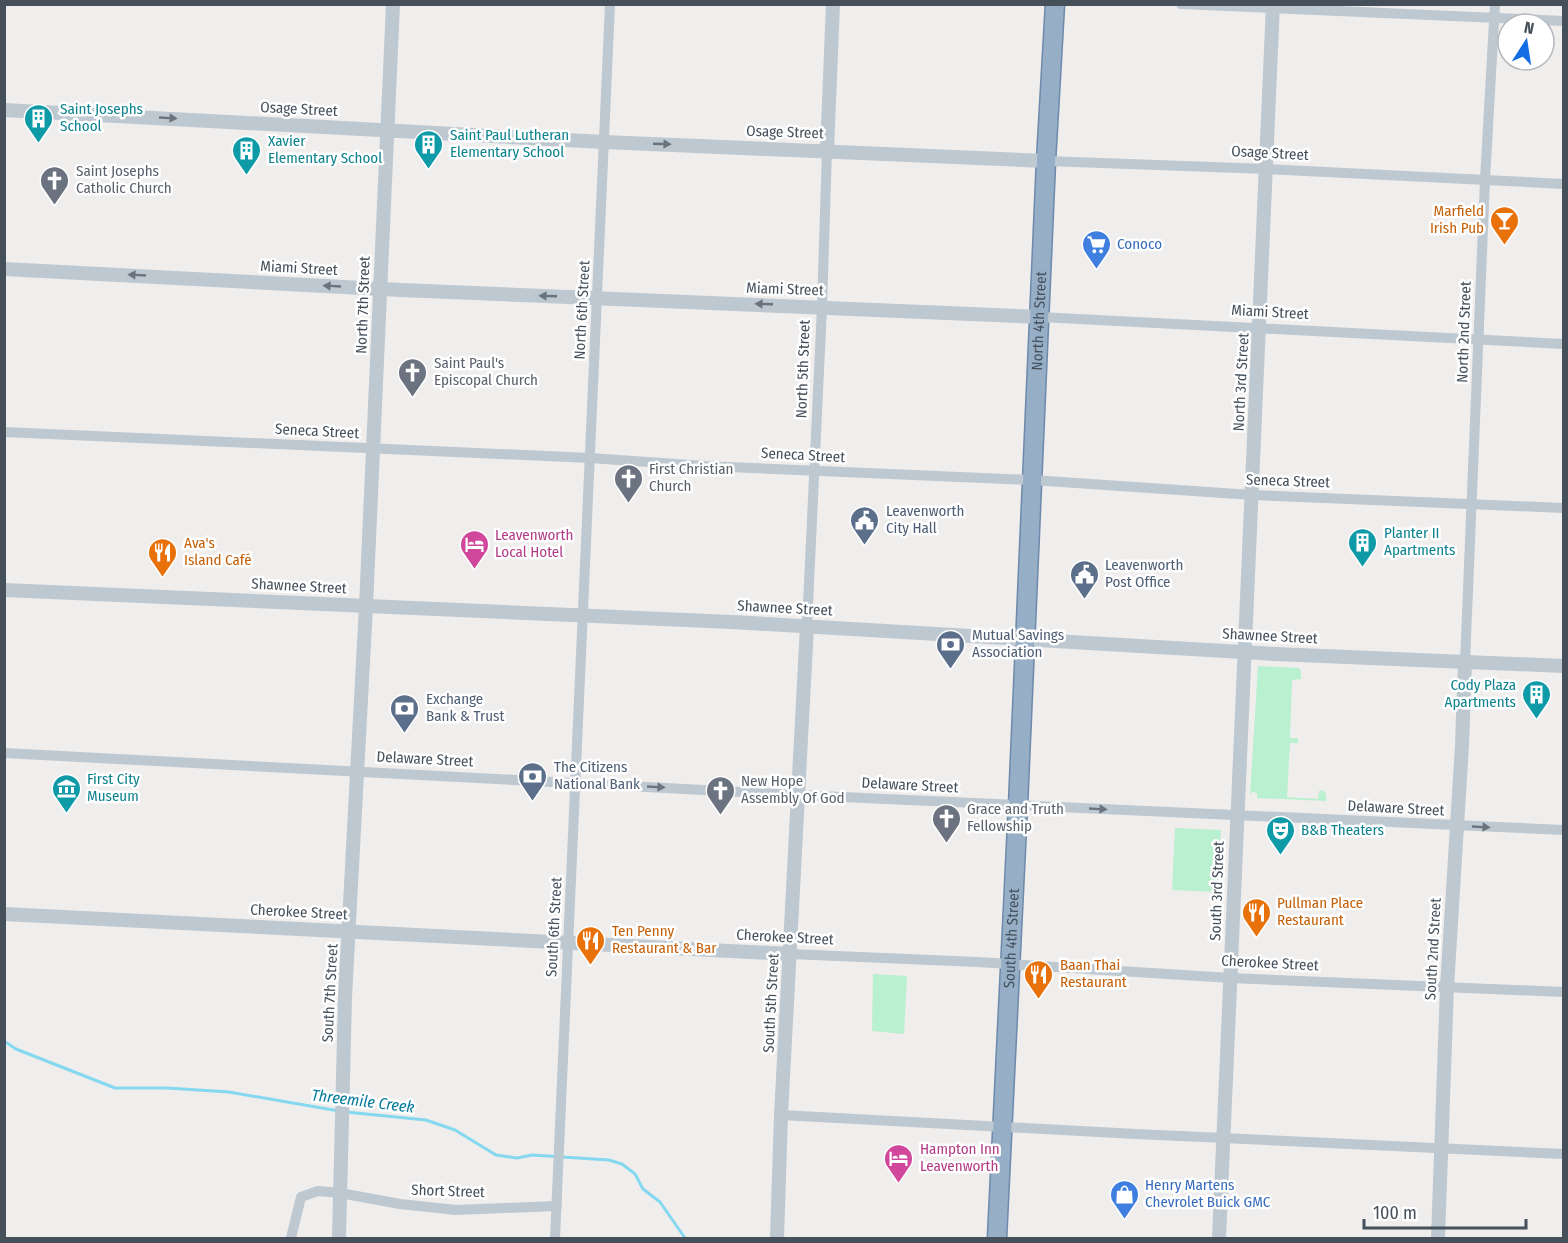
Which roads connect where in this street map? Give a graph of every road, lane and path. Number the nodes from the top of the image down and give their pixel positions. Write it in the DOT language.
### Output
graph roads {
  1 [pos="393,4"];
  2 [pos="610,4"];
  3 [pos="833,4"];
  4 [pos="1055,4"];
  5 [pos="1180,4"];
  6 [pos="1495,4"];
  7 [pos="1273,7"];
  8 [pos="1494,18"];
  9 [pos="1563,21"];
  10 [pos="4,110"];
  11 [pos="387,130"];
  12 [pos="604,142"];
  13 [pos="827,150"];
  14 [pos="1046,161"];
  15 [pos="1267,169"];
  16 [pos="1485,180"];
  17 [pos="1563,184"];
  18 [pos="4,269"];
  19 [pos="380,289"];
  20 [pos="599,297"];
  21 [pos="822,307"];
  22 [pos="1040,317"];
  23 [pos="1260,327"];
  24 [pos="1479,339"];
  25 [pos="1563,344"];
  26 [pos="4,432"];
  27 [pos="373,448"];
  28 [pos="590,458"];
  29 [pos="815,471"];
  30 [pos="1032,480"];
  31 [pos="1252,495"];
  32 [pos="1472,504"];
  33 [pos="1563,508"];
  34 [pos="4,590"];
  35 [pos="366,606"];
  36 [pos="584,616"];
  37 [pos="807,626"];
  38 [pos="1025,638"];
  39 [pos="1244,652"];
  40 [pos="1465,662"];
  41 [pos="1563,666"];
  42 [pos="4,753"];
  43 [pos="357,771"];
  44 [pos="576,783"];
  45 [pos="798,795"];
  46 [pos="1018,805"];
  47 [pos="1237,815"];
  48 [pos="1456,825"];
  49 [pos="1563,830"];
  50 [pos="4,914"];
  51 [pos="349,931"];
  52 [pos="569,942"];
  53 [pos="790,954"];
  54 [pos="1009,964"];
  55 [pos="1231,978"];
  56 [pos="1447,987"];
  57 [pos="1563,992"];
  58 [pos="781,1115"];
  59 [pos="1001,1126"];
  60 [pos="1224,1138"];
  61 [pos="1441,1148"];
  62 [pos="1563,1154"];
  63 [pos="339,1193"];
  64 [pos="557,1206"];
  65 [pos="291,1239"];
  66 [pos="339,1239"];
  67 [pos="555,1239"];
  68 [pos="777,1239"];
  69 [pos="997,1239"];
  70 [pos="1219,1239"];
  71 [pos="1438,1239"];
  1 -- 11 [label="street, North 7th Street"];
  2 -- 12 [label="street, North 6th Street"];
  3 -- 13 [label="street, North 5th Street"];
  4 -- 14 [label="highway, North 4th Street"];
  5 -- 7 [label="street"];
  6 -- 8 [label="street, North 2nd Street"];
  7 -- 8 [label="street"];
  7 -- 15 [label="street, North 3rd Street"];
  8 -- 9 [label="street"];
  8 -- 16 [label="street, North 2nd Street"];
  10 -- 11 [label="street, Osage Street, one-way"];
  11 -- 12 [label="street, Osage Street"];
  11 -- 19 [label="street, North 7th Street"];
  12 -- 13 [label="street, Osage Street, one-way"];
  12 -- 20 [label="street, North 6th Street"];
  13 -- 14 [label="street, Osage Street"];
  13 -- 21 [label="street, North 5th Street"];
  14 -- 15 [label="street, Osage Street"];
  14 -- 22 [label="highway, North 4th Street"];
  15 -- 16 [label="street, Osage Street"];
  15 -- 23 [label="street, North 3rd Street"];
  16 -- 17 [label="street, Osage Street"];
  16 -- 24 [label="street, North 2nd Street"];
  19 -- 18 [label="street, Miami Street, one-way"];
  20 -- 19 [label="street, Miami Street, one-way"];
  19 -- 27 [label="street, North 7th Street"];
  21 -- 20 [label="street, Miami Street, one-way"];
  20 -- 28 [label="street, North 6th Street"];
  21 -- 22 [label="street, Miami Street"];
  21 -- 29 [label="street, North 5th Street"];
  22 -- 23 [label="street, Miami Street"];
  22 -- 30 [label="highway, North 4th Street"];
  23 -- 24 [label="street, Miami Street"];
  23 -- 31 [label="street, North 3rd Street"];
  24 -- 25 [label="street, Miami Street"];
  24 -- 32 [label="street, North 2nd Street"];
  26 -- 27 [label="street, Seneca Street"];
  27 -- 28 [label="street, Seneca Street"];
  27 -- 35 [label="street, North 7th Street"];
  28 -- 29 [label="street, Seneca Street"];
  28 -- 36 [label="street, North 6th Street"];
  29 -- 30 [label="street, Seneca Street"];
  29 -- 37 [label="street, North 5th Street"];
  30 -- 31 [label="street, Seneca Street"];
  30 -- 38 [label="highway, North 4th Street"];
  31 -- 32 [label="street, Seneca Street"];
  31 -- 39 [label="street, North 3rd Street"];
  32 -- 33 [label="street, Seneca Street"];
  32 -- 40 [label="street, North 2nd Street"];
  34 -- 35 [label="street, Shawnee Street"];
  35 -- 36 [label="street, Shawnee Street"];
  35 -- 43 [label="street, South 7th Street"];
  36 -- 37 [label="street, Shawnee Street"];
  36 -- 44 [label="street, South 6th Street"];
  37 -- 38 [label="street, Shawnee Street"];
  37 -- 45 [label="street, South 5th Street"];
  38 -- 39 [label="street, Shawnee Street"];
  38 -- 46 [label="highway, South 4th Street"];
  39 -- 40 [label="street, Shawnee Street"];
  39 -- 47 [label="street, South 3rd Street"];
  40 -- 41 [label="street, Shawnee Street"];
  40 -- 48 [label="street, South 2nd Street"];
  42 -- 43 [label="street, Delaware Street"];
  43 -- 44 [label="street, Delaware Street"];
  43 -- 51 [label="street, South 7th Street"];
  44 -- 45 [label="street, Delaware Street, one-way"];
  44 -- 52 [label="street, South 6th Street"];
  45 -- 46 [label="street, Delaware Street"];
  45 -- 53 [label="street, South 5th Street"];
  46 -- 47 [label="street, Delaware Street, one-way"];
  46 -- 54 [label="highway, South 4th Street"];
  47 -- 48 [label="street, Delaware Street"];
  47 -- 55 [label="street, South 3rd Street"];
  48 -- 49 [label="street, Delaware Street, one-way"];
  48 -- 56 [label="street, South 2nd Street"];
  50 -- 51 [label="street, Cherokee Street"];
  51 -- 52 [label="street, Cherokee Street"];
  51 -- 63 [label="street, South 7th Street"];
  52 -- 53 [label="street, Cherokee Street"];
  52 -- 64 [label="street, South 6th Street"];
  53 -- 54 [label="street, Cherokee Street"];
  53 -- 58 [label="street, South 5th Street"];
  54 -- 55 [label="street, Cherokee Street"];
  54 -- 59 [label="highway, South 4th Street"];
  55 -- 56 [label="street, Cherokee Street"];
  55 -- 60 [label="street, South 3rd Street"];
  56 -- 57 [label="street, Cherokee Street"];
  56 -- 61 [label="street, South 2nd Street"];
  58 -- 59 [label="street"];
  58 -- 68 [label="street, South 5th Street"];
  59 -- 60 [label="street"];
  59 -- 69 [label="highway, South 4th Street"];
  60 -- 61 [label="street"];
  60 -- 70 [label="street, South 3rd Street"];
  61 -- 62 [label="street"];
  61 -- 71 [label="street, South 2nd Street"];
  63 -- 64 [label="street, Short Street"];
  63 -- 65 [label="street, Short Street"];
  63 -- 66 [label="street, South 7th Street"];
  64 -- 67 [label="street, South 6th Street"];
}
